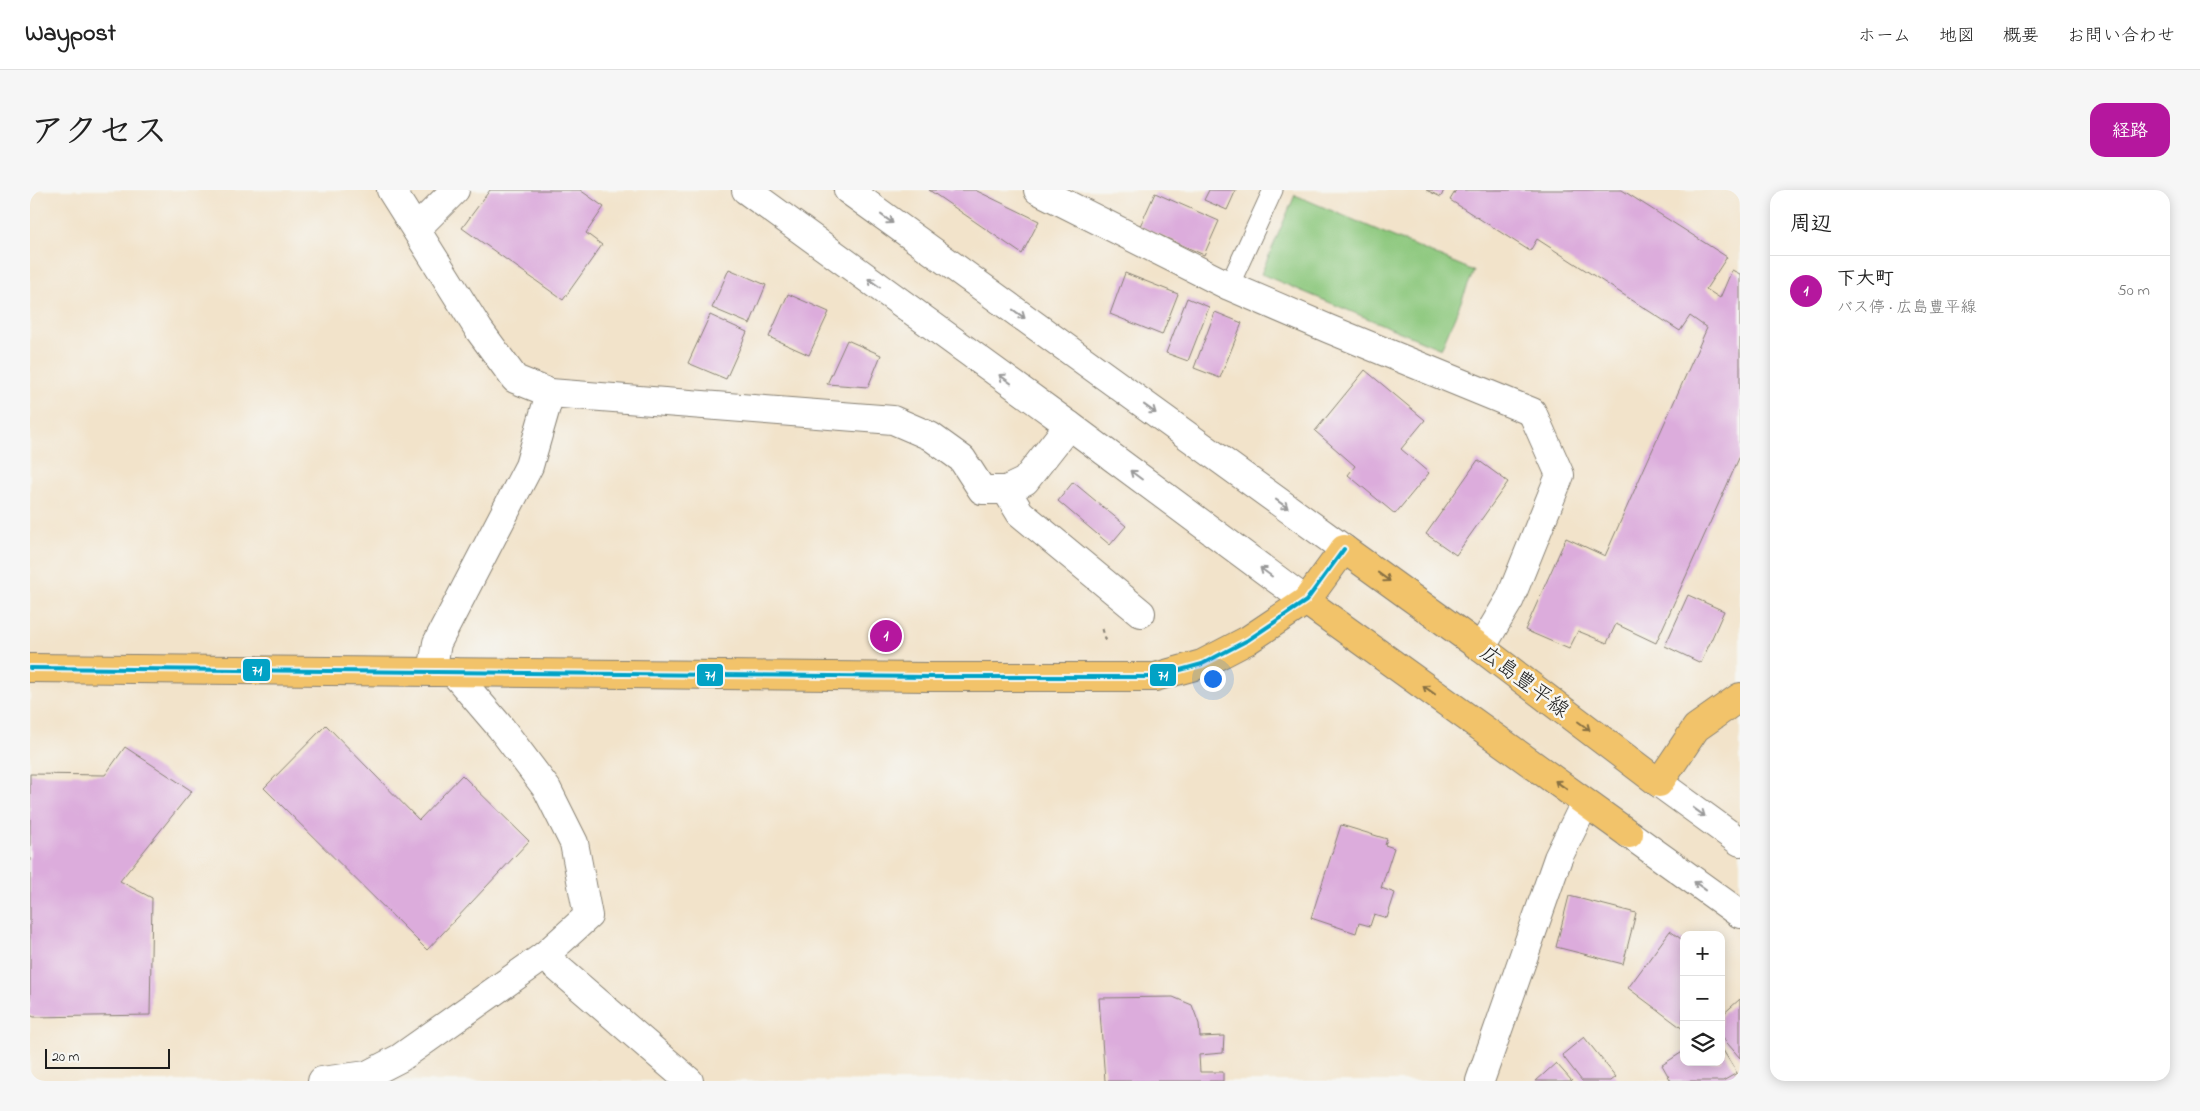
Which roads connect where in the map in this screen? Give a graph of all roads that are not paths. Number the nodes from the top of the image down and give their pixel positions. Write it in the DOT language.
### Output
graph roads {
  1 [pos="391,190"];
  2 [pos="455,190"];
  3 [pos="746,190"];
  4 [pos="848,190"];
  5 [pos="1038,190"];
  6 [pos="1273,190"];
  7 [pos="1086,200"];
  8 [pos="416,229"];
  9 [pos="1229,286"];
  10 [pos="550,393"];
  11 [pos="1069,425"];
  12 [pos="1006,490"];
  13 [pos="1344,549"];
  14 [pos="1306,601"];
  15 [pos="1141,613"];
  16 [pos="1481,648"];
  17 [pos="30,668"];
  18 [pos="443,672"];
  19 [pos="1737,703"];
  20 [pos="1660,783"];
  21 [pos="1585,802"];
  22 [pos="1629,834"];
  23 [pos="1740,842"];
  24 [pos="1740,914"];
  25 [pos="544,956"];
  26 [pos="369,1078"];
  27 [pos="322,1081"];
  28 [pos="689,1081"];
  29 [pos="1480,1081"];
  1 -- 8 [label="street"];
  2 -- 8 [label="street"];
  11 -- 3 [label="street, one-way"];
  4 -- 13 [label="street, one-way"];
  5 -- 7 [label="street"];
  6 -- 9 [label="lane"];
  7 -- 9 [label="street"];
  8 -- 10 [label="street"];
  9 -- 16 [label="street"];
  10 -- 12 [label="street"];
  10 -- 18 [label="street"];
  11 -- 12 [label="street"];
  14 -- 11 [label="street, one-way"];
  12 -- 15 [label="street"];
  13 -- 14 [label="main road"];
  13 -- 16 [label="main road, 広島豊平線, one-way"];
  14 -- 18 [label="main road"];
  21 -- 14 [label="main road, one-way"];
  16 -- 20 [label="main road, 広島豊平線, one-way"];
  17 -- 18 [label="main road"];
  18 -- 25 [label="street"];
  19 -- 20 [label="main road"];
  20 -- 23 [label="street, one-way"];
  21 -- 22 [label="main road"];
  21 -- 29 [label="street"];
  24 -- 22 [label="street, one-way"];
  25 -- 26 [label="street"];
  25 -- 28 [label="street"];
  26 -- 27 [label="street"];
}
